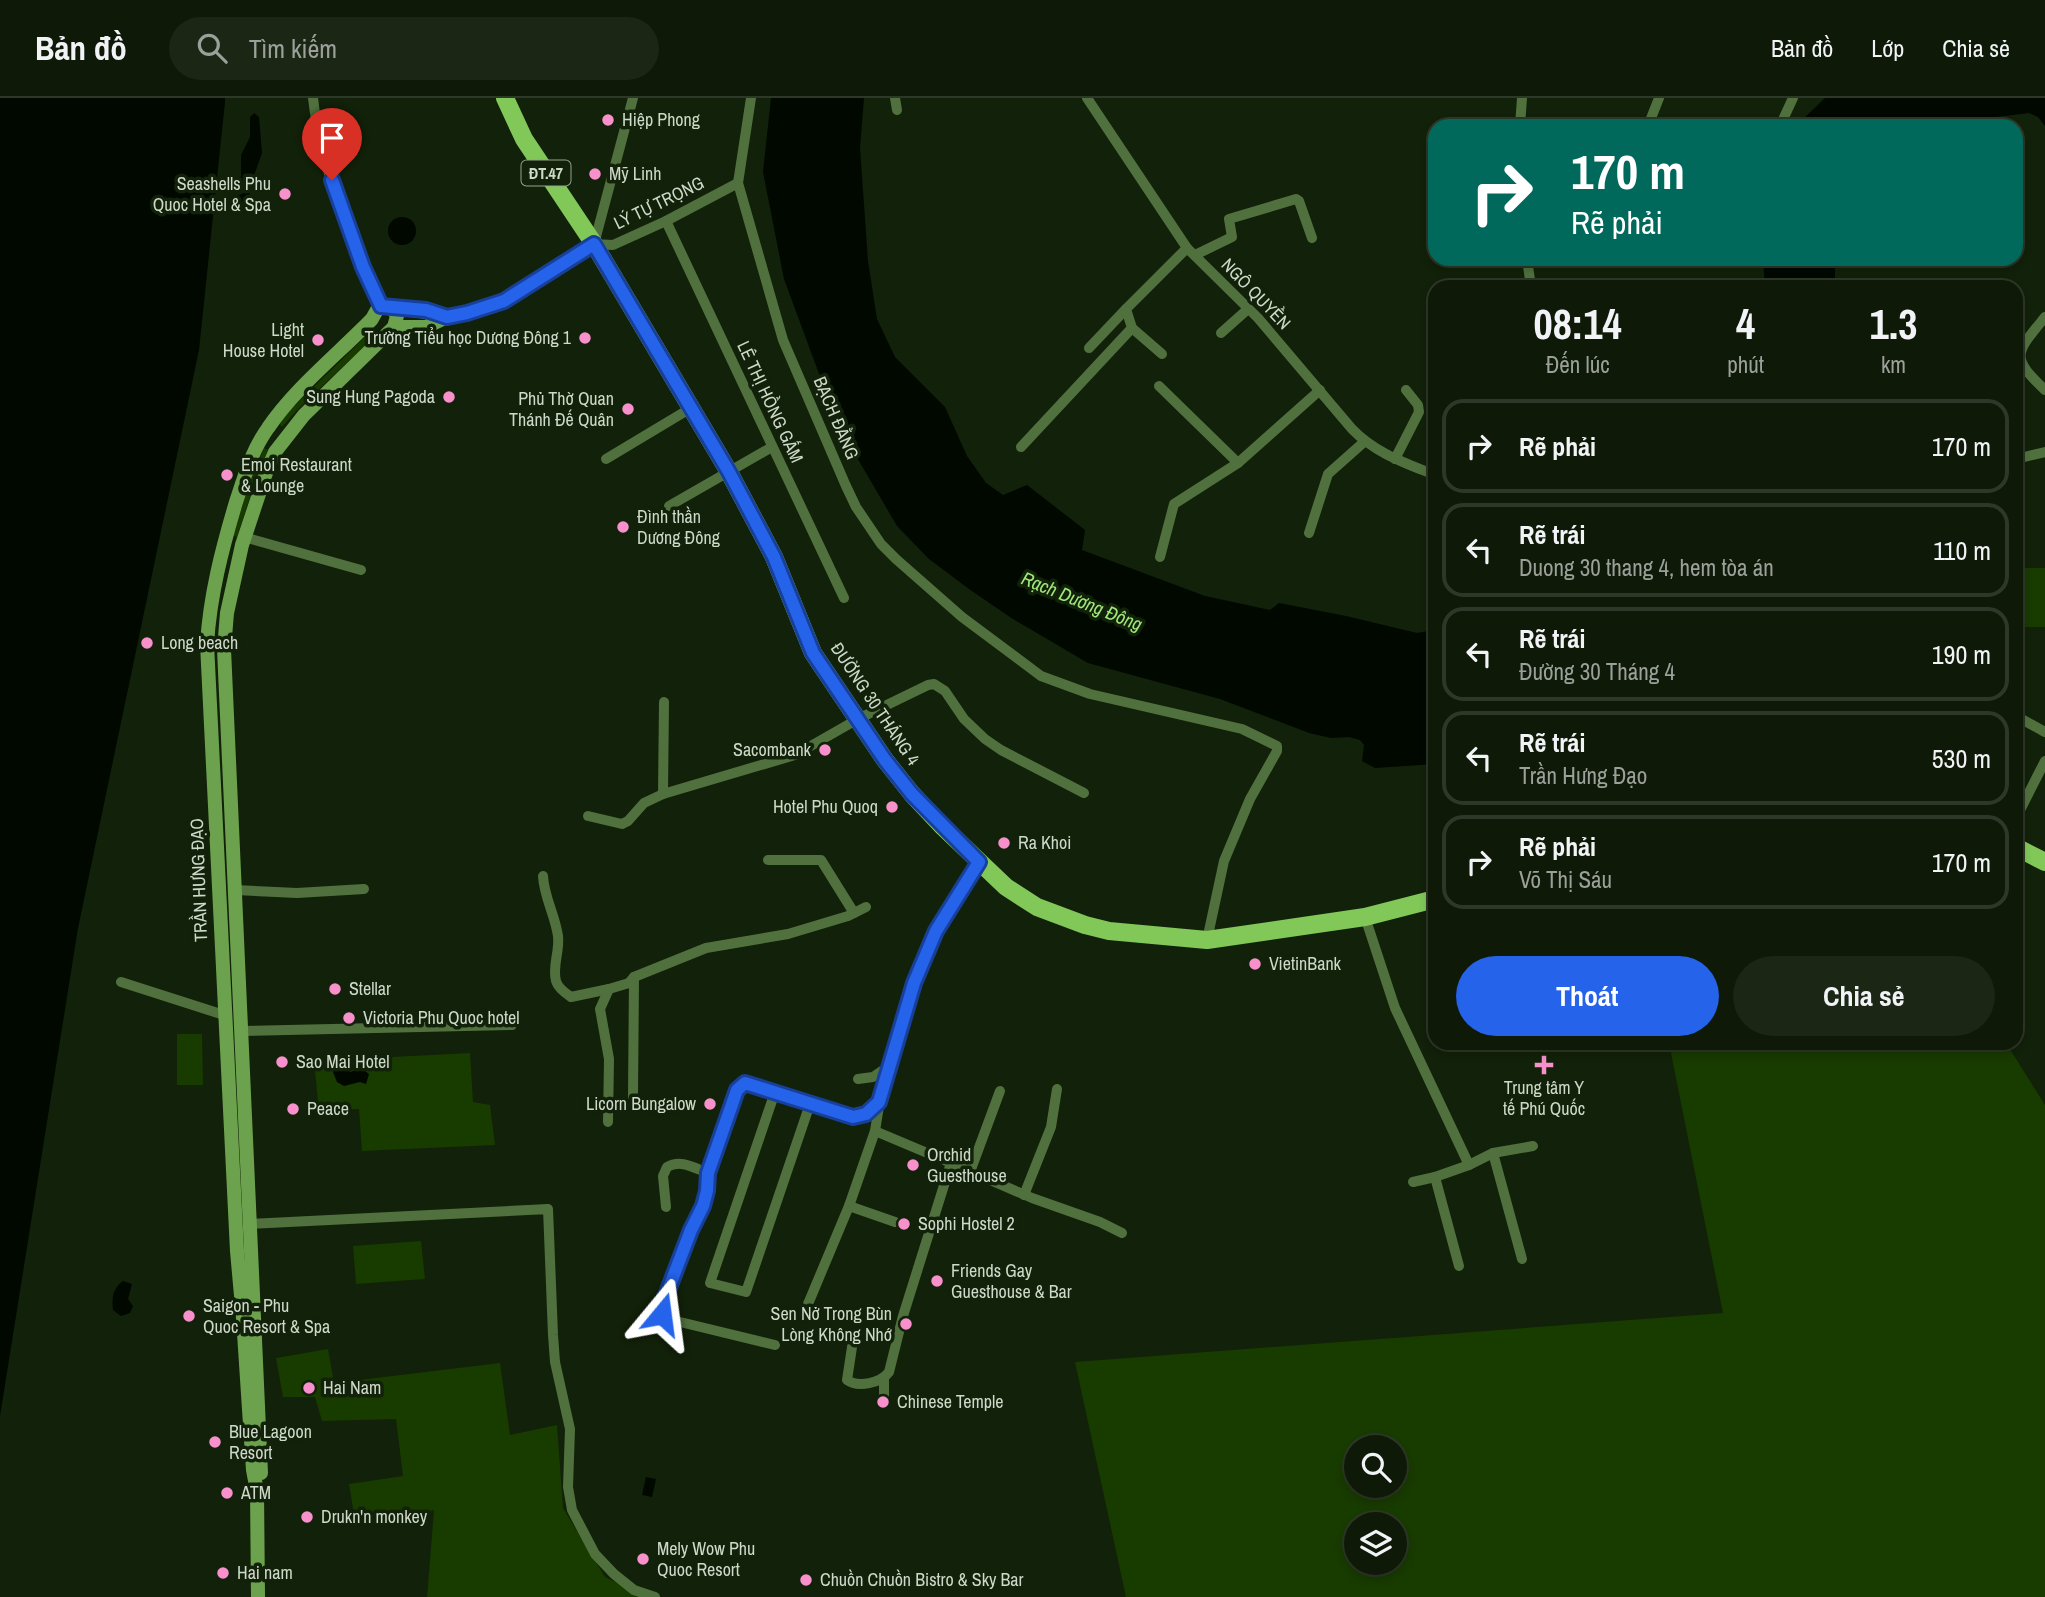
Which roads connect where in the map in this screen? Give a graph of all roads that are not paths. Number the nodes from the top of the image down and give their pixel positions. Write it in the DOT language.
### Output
graph roads {
  1 [pos="313,98"];
  2 [pos="505,98"];
  3 [pos="633,98"];
  4 [pos="751,98"];
  5 [pos="895,98"];
  6 [pos="1087,98"];
  7 [pos="1522,98"];
  8 [pos="1659,98"];
  9 [pos="1793,98"];
  10 [pos="897,110"];
  11 [pos="1520,119"];
  12 [pos="1651,119"];
  13 [pos="1783,119"];
  14 [pos="738,183"];
  15 [pos="666,221"];
  16 [pos="1311,238"];
  17 [pos="594,244"];
  18 [pos="1191,252"];
  19 [pos="1126,309"];
  20 [pos="1248,309"];
  21 [pos="382,311"];
  22 [pos="447,317"];
  23 [pos="2045,317"];
  24 [pos="1132,328"];
  25 [pos="392,329"];
  26 [pos="1221,333"];
  27 [pos="1089,348"];
  28 [pos="2023,348"];
  29 [pos="1162,354"];
  30 [pos="2023,368"];
  31 [pos="1159,386"];
  32 [pos="1320,390"];
  33 [pos="1406,390"];
  34 [pos="2045,390"];
  35 [pos="691,408"];
  36 [pos="269,425"];
  37 [pos="285,437"];
  38 [pos="1364,442"];
  39 [pos="772,447"];
  40 [pos="1021,447"];
  41 [pos="2045,452"];
  42 [pos="2023,457"];
  43 [pos="606,459"];
  44 [pos="1395,459"];
  45 [pos="1238,463"];
  46 [pos="729,472"];
  47 [pos="1428,472"];
  48 [pos="669,506"];
  49 [pos="1309,533"];
  50 [pos="224,540"];
  51 [pos="243,541"];
  52 [pos="1160,557"];
  53 [pos="361,570"];
  54 [pos="844,598"];
  55 [pos="664,702"];
  56 [pos="858,719"];
  57 [pos="2023,720"];
  58 [pos="2045,732"];
  59 [pos="2045,761"];
  60 [pos="1084,793"];
  61 [pos="663,794"];
  62 [pos="2023,804"];
  63 [pos="588,816"];
  64 [pos="2023,852"];
  65 [pos="768,860"];
  66 [pos="979,862"];
  67 [pos="2044,862"];
  68 [pos="543,876"];
  69 [pos="236,890"];
  70 [pos="364,890"];
  71 [pos="218,891"];
  72 [pos="1428,901"];
  73 [pos="866,907"];
  74 [pos="854,913"];
  75 [pos="1365,917"];
  76 [pos="1207,940"];
  77 [pos="634,977"];
  78 [pos="121,982"];
  79 [pos="609,989"];
  80 [pos="224,1016"];
  81 [pos="239,1016"];
  82 [pos="512,1025"];
  83 [pos="240,1031"];
  84 [pos="889,1066"];
  85 [pos="858,1079"];
  86 [pos="1057,1089"];
  87 [pos="1000,1091"];
  88 [pos="775,1092"];
  89 [pos="632,1096"];
  90 [pos="879,1102"];
  91 [pos="810,1104"];
  92 [pos="608,1122"];
  93 [pos="875,1131"];
  94 [pos="1533,1146"];
  95 [pos="1493,1153"];
  96 [pos="951,1163"];
  97 [pos="1469,1165"];
  98 [pos="970,1172"];
  99 [pos="708,1173"];
  100 [pos="1435,1177"];
  101 [pos="1413,1182"];
  102 [pos="1024,1195"];
  103 [pos="849,1206"];
  104 [pos="666,1207"];
  105 [pos="895,1222"];
  106 [pos="251,1224"];
  107 [pos="1122,1233"];
  108 [pos="1522,1259"];
  109 [pos="1459,1266"];
  110 [pos="808,1304"];
  111 [pos="249,1318"];
  112 [pos="854,1335"];
  113 [pos="775,1345"];
  114 [pos="884,1379"];
  115 [pos="884,1399"];
  116 [pos="258,1597"];
  117 [pos="655,1597"];
  1 -- 21 [label="street"];
  2 -- 17 [label="main road, ĐƯỜNG 30 THÁNG 4 / ĐT.47"];
  3 -- 17 [label="street"];
  4 -- 14 [label="street, BẠCH ĐẰNG"];
  5 -- 10 [label="street"];
  6 -- 18 [label="street, NGÔ QUYỀN"];
  7 -- 11 [label="street"];
  8 -- 12 [label="street"];
  9 -- 13 [label="street"];
  14 -- 15 [label="street, LÝ TỰ TRỌNG"];
  14 -- 76 [label="street, BẠCH ĐẰNG"];
  15 -- 17 [label="street, LÝ TỰ TRỌNG"];
  15 -- 39 [label="street, LÊ THỊ HỒNG GẤM"];
  16 -- 18 [label="street"];
  17 -- 22 [label="main road"];
  17 -- 35 [label="main road, ĐƯỜNG 30 THÁNG 4"];
  18 -- 19 [label="street"];
  18 -- 20 [label="street, NGÔ QUYỀN"];
  19 -- 24 [label="street"];
  19 -- 27 [label="street"];
  20 -- 26 [label="street"];
  20 -- 32 [label="street, NGÔ QUYỀN"];
  21 -- 22 [label="main road"];
  21 -- 25 [label="main road"];
  21 -- 25 [label="main road"];
  21 -- 36 [label="main road, TRẦN HƯNG ĐẠO"];
  22 -- 25 [label="main road"];
  23 -- 28 [label="street"];
  24 -- 29 [label="street"];
  24 -- 40 [label="street"];
  25 -- 37 [label="main road, TRẦN HƯNG ĐẠO"];
  30 -- 34 [label="street"];
  31 -- 45 [label="street"];
  32 -- 38 [label="street, NGÔ QUYỀN"];
  32 -- 45 [label="street"];
  33 -- 44 [label="street"];
  35 -- 43 [label="street"];
  35 -- 46 [label="main road, ĐƯỜNG 30 THÁNG 4"];
  36 -- 37 [label="main road"];
  36 -- 50 [label="main road, TRẦN HƯNG ĐẠO"];
  37 -- 51 [label="main road, TRẦN HƯNG ĐẠO"];
  38 -- 44 [label="street, NGÔ QUYỀN"];
  38 -- 49 [label="street"];
  39 -- 46 [label="street"];
  39 -- 54 [label="street, LÊ THỊ HỒNG GẤM"];
  41 -- 42 [label="street"];
  44 -- 47 [label="street, NGÔ QUYỀN"];
  45 -- 52 [label="street"];
  46 -- 48 [label="street"];
  46 -- 56 [label="main road, ĐƯỜNG 30 THÁNG 4"];
  50 -- 51 [label="main road"];
  50 -- 71 [label="main road, TRẦN HƯNG ĐẠO"];
  51 -- 53 [label="street"];
  51 -- 69 [label="main road, TRẦN HƯNG ĐẠO"];
  55 -- 61 [label="street"];
  56 -- 60 [label="street"];
  56 -- 61 [label="street"];
  56 -- 66 [label="main road, ĐƯỜNG 30 THÁNG 4"];
  57 -- 58 [label="street"];
  59 -- 62 [label="street"];
  61 -- 63 [label="street"];
  64 -- 67 [label="main road"];
  65 -- 74 [label="street"];
  66 -- 76 [label="main road, ĐƯỜNG 30 THÁNG 4"];
  66 -- 84 [label="street"];
  68 -- 79 [label="street"];
  69 -- 70 [label="street"];
  69 -- 71 [label="main road"];
  69 -- 81 [label="main road, TRẦN HƯNG ĐẠO"];
  71 -- 80 [label="main road, TRẦN HƯNG ĐẠO"];
  72 -- 75 [label="main road, ĐƯỜNG 30 THÁNG 4"];
  73 -- 74 [label="street"];
  74 -- 77 [label="street"];
  75 -- 76 [label="main road, ĐƯỜNG 30 THÁNG 4"];
  75 -- 97 [label="street"];
  77 -- 79 [label="street"];
  77 -- 89 [label="street"];
  78 -- 80 [label="street"];
  79 -- 92 [label="street"];
  80 -- 81 [label="main road"];
  80 -- 111 [label="main road, TRẦN HƯNG ĐẠO"];
  81 -- 83 [label="main road, TRẦN HƯNG ĐẠO"];
  82 -- 83 [label="street"];
  83 -- 106 [label="main road, TRẦN HƯNG ĐẠO"];
  84 -- 85 [label="street"];
  84 -- 90 [label="street"];
  86 -- 102 [label="street"];
  87 -- 98 [label="street"];
  88 -- 91 [label="street"];
  88 -- 91 [label="street"];
  88 -- 99 [label="street"];
  90 -- 91 [label="street"];
  90 -- 93 [label="street"];
  93 -- 96 [label="street"];
  93 -- 103 [label="street"];
  94 -- 95 [label="street"];
  95 -- 97 [label="street"];
  95 -- 108 [label="street"];
  96 -- 98 [label="street"];
  96 -- 114 [label="street"];
  97 -- 100 [label="street"];
  98 -- 102 [label="street"];
  99 -- 104 [label="street"];
  99 -- 113 [label="street"];
  100 -- 101 [label="street"];
  100 -- 109 [label="street"];
  102 -- 107 [label="street"];
  103 -- 105 [label="street"];
  103 -- 110 [label="street"];
  106 -- 111 [label="main road, TRẦN HƯNG ĐẠO"];
  106 -- 117 [label="street"];
  111 -- 116 [label="main road, TRẦN HƯNG ĐẠO"];
  112 -- 114 [label="street"];
  114 -- 115 [label="street"];
}
